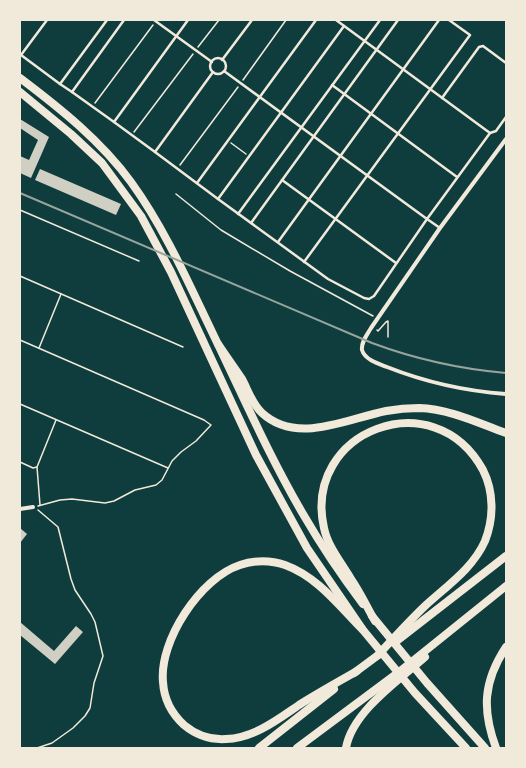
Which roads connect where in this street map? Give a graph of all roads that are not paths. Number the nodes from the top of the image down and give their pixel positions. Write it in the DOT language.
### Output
graph roads {
  1 [pos="47,20"];
  2 [pos="107,20"];
  3 [pos="124,20"];
  4 [pos="188,20"];
  5 [pos="252,20"];
  6 [pos="316,20"];
  7 [pos="336,20"];
  8 [pos="380,20"];
  9 [pos="398,20"];
  10 [pos="440,20"];
  11 [pos="449,20"];
  12 [pos="155,21"];
  13 [pos="344,26"];
  14 [pos="176,36"];
  15 [pos="364,41"];
  16 [pos="377,50"];
  17 [pos="20,55"];
  18 [pos="222,60"];
  19 [pos="212,62"];
  20 [pos="506,63"];
  21 [pos="403,70"];
  22 [pos="224,71"];
  23 [pos="213,72"];
  24 [pos="20,78"];
  25 [pos="60,84"];
  26 [pos="332,85"];
  27 [pos="430,90"];
  28 [pos="20,92"];
  29 [pos="72,92"];
  30 [pos="344,94"];
  31 [pos="260,97"];
  32 [pos="442,98"];
  33 [pos="281,113"];
  34 [pos="371,114"];
  35 [pos="506,118"];
  36 [pos="114,122"];
  37 [pos="301,128"];
  38 [pos="399,133"];
  39 [pos="490,133"];
  40 [pos="314,137"];
  41 [pos="506,138"];
  42 [pos="155,152"];
  43 [pos="340,156"];
  44 [pos="367,176"];
  45 [pos="457,177"];
  46 [pos="282,180"];
  47 [pos="197,183"];
  48 [pos="218,199"];
  49 [pos="309,199"];
  50 [pos="238,214"];
  51 [pos="336,219"];
  52 [pos="427,219"];
  53 [pos="251,223"];
  54 [pos="440,228"];
  55 [pos="278,242"];
  56 [pos="304,262"];
  57 [pos="396,263"];
  58 [pos="218,344"];
  59 [pos="506,394"];
  60 [pos="506,433"];
  61 [pos="35,507"];
  62 [pos="20,510"];
  63 [pos="506,556"];
  64 [pos="506,586"];
  65 [pos="375,621"];
  66 [pos="363,630"];
  67 [pos="506,647"];
  68 [pos="378,655"];
  69 [pos="357,671"];
  70 [pos="259,748"];
  71 [pos="297,748"];
  72 [pos="346,748"];
  73 [pos="466,748"];
  74 [pos="485,748"];
  75 [pos="496,748"];
  1 -- 17 [label="lane"];
  2 -- 25 [label="lane"];
  3 -- 29 [label="lane"];
  4 -- 14 [label="lane"];
  5 -- 18 [label="lane"];
  6 -- 31 [label="lane"];
  7 -- 13 [label="lane"];
  8 -- 15 [label="lane"];
  9 -- 16 [label="lane"];
  10 -- 21 [label="lane"];
  11 -- 27 [label="lane"];
  12 -- 14 [label="lane"];
  13 -- 15 [label="lane"];
  13 -- 33 [label="lane"];
  14 -- 19 [label="lane"];
  14 -- 36 [label="lane"];
  15 -- 16 [label="lane"];
  15 -- 26 [label="lane"];
  16 -- 21 [label="lane"];
  16 -- 30 [label="lane"];
  17 -- 25 [label="lane"];
  18 -- 19 [label="lane"];
  18 -- 22 [label="lane"];
  19 -- 23 [label="lane"];
  20 -- 32 [label="lane"];
  21 -- 27 [label="lane"];
  21 -- 34 [label="lane"];
  22 -- 23 [label="lane"];
  22 -- 31 [label="lane"];
  23 -- 42 [label="lane"];
  24 -- 58 [label="highway"];
  25 -- 29 [label="lane"];
  26 -- 30 [label="lane"];
  26 -- 37 [label="lane"];
  27 -- 32 [label="lane"];
  27 -- 38 [label="lane"];
  28 -- 66 [label="highway"];
  29 -- 36 [label="lane"];
  30 -- 34 [label="lane"];
  30 -- 40 [label="lane"];
  31 -- 33 [label="lane"];
  31 -- 47 [label="lane"];
  32 -- 39 [label="lane"];
  33 -- 37 [label="lane"];
  33 -- 48 [label="lane"];
  34 -- 38 [label="lane"];
  34 -- 43 [label="lane"];
  35 -- 39 [label="lane"];
  36 -- 42 [label="lane"];
  37 -- 40 [label="lane"];
  37 -- 50 [label="lane"];
  38 -- 44 [label="lane"];
  38 -- 45 [label="lane"];
  39 -- 45 [label="lane"];
  40 -- 43 [label="lane"];
  40 -- 46 [label="lane"];
  41 -- 54 [label="street"];
  42 -- 47 [label="lane"];
  43 -- 44 [label="lane"];
  43 -- 49 [label="lane"];
  44 -- 51 [label="lane"];
  44 -- 52 [label="lane"];
  45 -- 52 [label="lane"];
  46 -- 49 [label="lane"];
  46 -- 53 [label="lane"];
  47 -- 48 [label="lane"];
  48 -- 50 [label="lane"];
  49 -- 51 [label="lane"];
  49 -- 55 [label="lane"];
  50 -- 53 [label="lane"];
  51 -- 56 [label="lane"];
  51 -- 57 [label="lane"];
  52 -- 54 [label="lane"];
  52 -- 57 [label="lane"];
  53 -- 55 [label="lane"];
  54 -- 59 [label="street"];
  55 -- 56 [label="lane"];
  56 -- 57 [label="lane"];
  58 -- 60 [label="highway"];
  58 -- 65 [label="highway"];
  61 -- 62 [label="street"];
  63 -- 68 [label="highway"];
  64 -- 71 [label="highway"];
  64 -- 72 [label="highway"];
  65 -- 68 [label="highway"];
  65 -- 74 [label="highway"];
  66 -- 69 [label="highway"];
  66 -- 73 [label="highway"];
  67 -- 75 [label="highway"];
  68 -- 69 [label="highway"];
  69 -- 70 [label="highway"];
}
